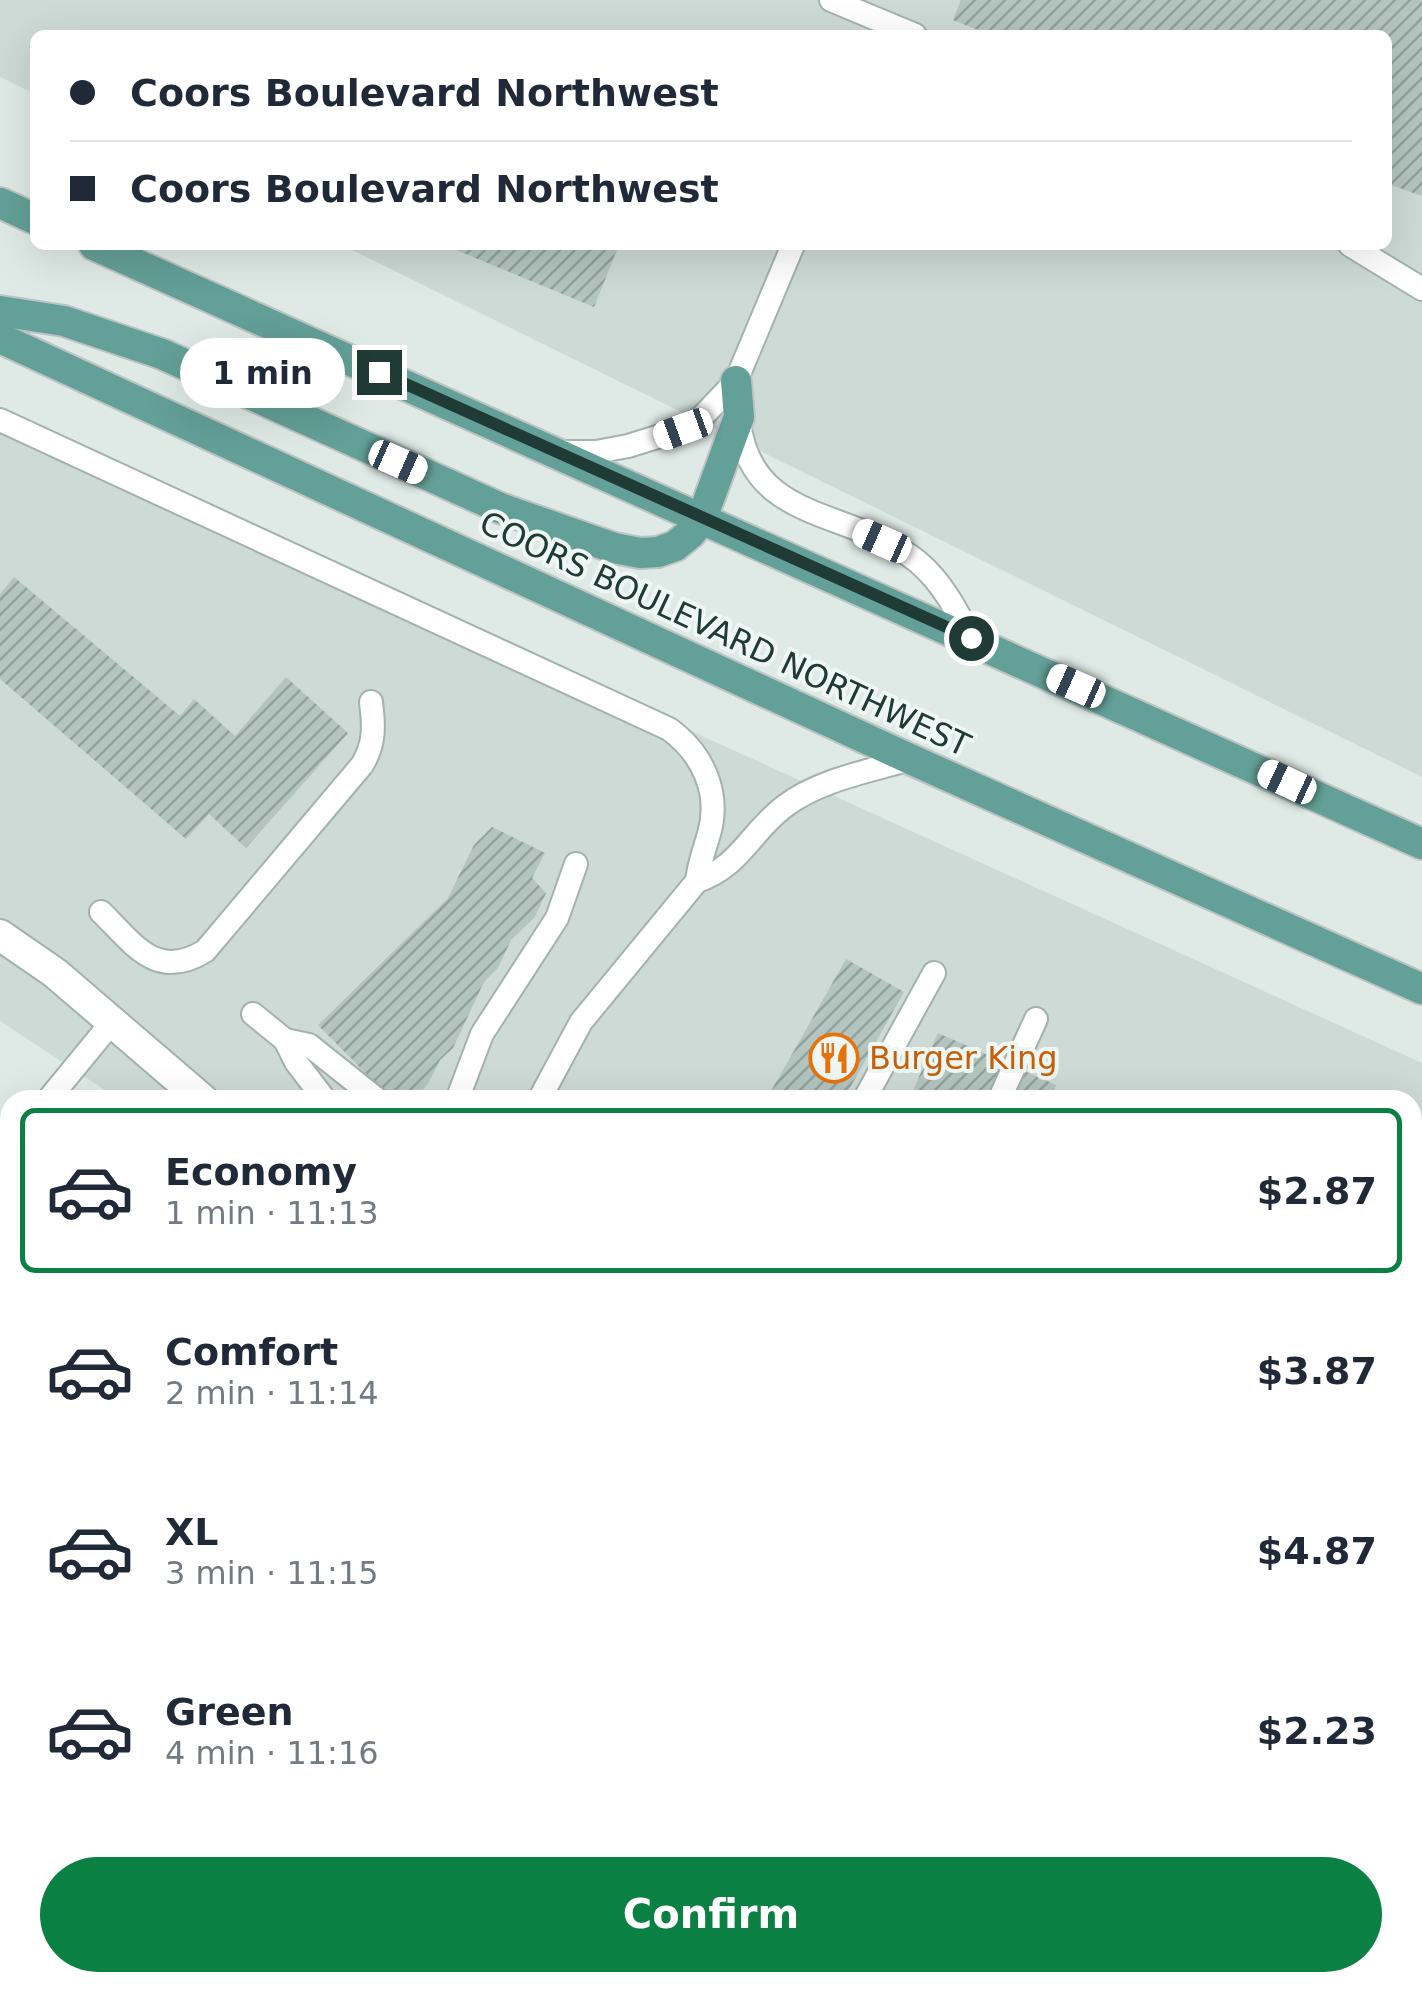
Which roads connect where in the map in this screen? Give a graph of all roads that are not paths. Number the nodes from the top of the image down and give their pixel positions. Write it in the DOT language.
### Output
graph roads {
  1 [pos="831,0"];
  2 [pos="884,29"];
  3 [pos="0,203"];
  4 [pos="30,216"];
  5 [pos="105,250"];
  6 [pos="791,250"];
  7 [pos="1358,250"];
  8 [pos="1422,289"];
  9 [pos="0,312"];
  10 [pos="0,338"];
  11 [pos="736,381"];
  12 [pos="738,417"];
  13 [pos="0,420"];
  14 [pos="557,452"];
  15 [pos="702,518"];
  16 [pos="971,638"];
  17 [pos="371,702"];
  18 [pos="910,759"];
  19 [pos="1407,826"];
  20 [pos="1422,844"];
  21 [pos="576,864"];
  22 [pos="697,880"];
  23 [pos="101,912"];
  24 [pos="0,936"];
  25 [pos="934,973"];
  26 [pos="1422,989"];
  27 [pos="253,1014"];
  28 [pos="1036,1019"];
  29 [pos="112,1022"];
  30 [pos="285,1040"];
  31 [pos="56,1090"];
  32 [pos="191,1090"];
  33 [pos="317,1090"];
  34 [pos="366,1090"];
  35 [pos="461,1090"];
  36 [pos="545,1090"];
  37 [pos="870,1090"];
  38 [pos="1004,1090"];
  1 -- 2 [label="lane"];
  3 -- 4 [label="main road"];
  5 -- 14 [label="main road"];
  6 -- 11 [label="lane"];
  7 -- 8 [label="lane"];
  9 -- 15 [label="main road"];
  10 -- 18 [label="main road, COORS BOULEVARD NORTHWEST"];
  11 -- 12 [label="main road"];
  11 -- 14 [label="lane"];
  12 -- 15 [label="main road"];
  12 -- 16 [label="lane"];
  13 -- 22 [label="lane"];
  14 -- 15 [label="main road"];
  15 -- 16 [label="main road"];
  16 -- 19 [label="main road"];
  17 -- 23 [label="lane"];
  18 -- 22 [label="lane"];
  18 -- 26 [label="main road, COORS BOULEVARD NORTHWEST"];
  19 -- 20 [label="main road"];
  21 -- 35 [label="lane"];
  22 -- 36 [label="lane"];
  24 -- 29 [label="street"];
  25 -- 37 [label="lane"];
  27 -- 30 [label="lane"];
  28 -- 38 [label="lane"];
  29 -- 31 [label="lane"];
  29 -- 32 [label="street"];
  30 -- 33 [label="lane"];
  30 -- 34 [label="lane"];
}
